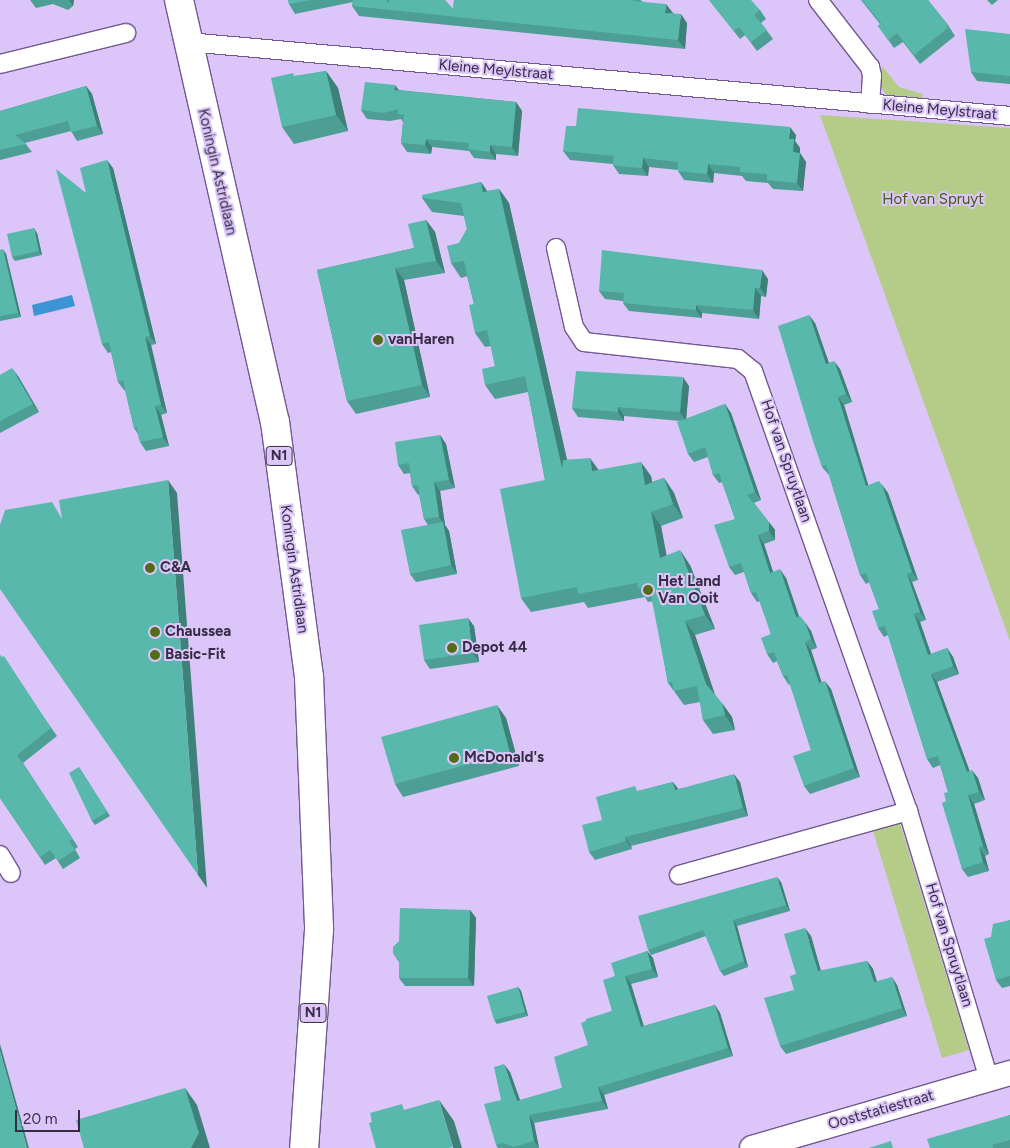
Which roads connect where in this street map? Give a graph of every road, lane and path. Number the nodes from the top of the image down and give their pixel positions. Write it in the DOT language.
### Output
graph roads {
  1 [pos="179,0"];
  2 [pos="818,0"];
  3 [pos="126,34"];
  4 [pos="188,42"];
  5 [pos="0,64"];
  6 [pos="870,104"];
  7 [pos="1010,116"];
  8 [pos="556,248"];
  9 [pos="908,811"];
  10 [pos="0,855"];
  11 [pos="12,873"];
  12 [pos="679,875"];
  13 [pos="1000,1076"];
  14 [pos="304,1148"];
  15 [pos="752,1148"];
  1 -- 4 [label="main road, Koningin Astridlaan / N1"];
  2 -- 6 [label="street"];
  3 -- 5 [label="street"];
  4 -- 6 [label="street, Kleine Meylstraat"];
  4 -- 14 [label="main road, Koningin Astridlaan / N1"];
  6 -- 7 [label="street, Kleine Meylstraat"];
  8 -- 9 [label="street, Hof van Spruytlaan"];
  9 -- 12 [label="street"];
  9 -- 13 [label="street, Hof van Spruytlaan"];
  10 -- 11 [label="street"];
  13 -- 15 [label="street, Ooststatiestraat"];
}
